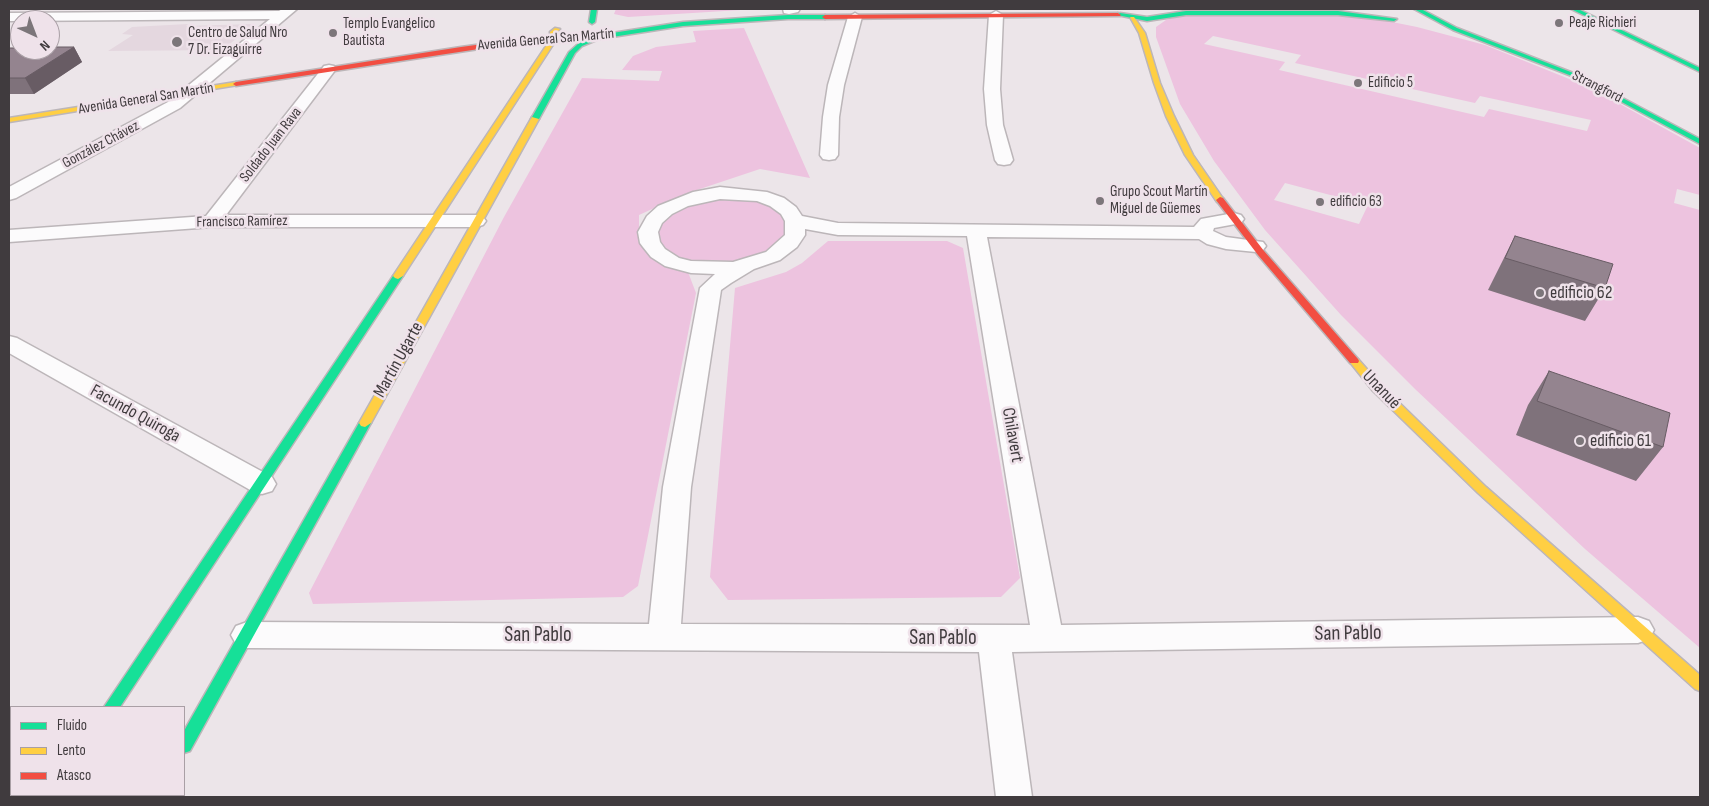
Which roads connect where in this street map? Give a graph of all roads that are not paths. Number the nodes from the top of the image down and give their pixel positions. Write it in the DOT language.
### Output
graph roads {
  1 [pos="594,9"];
  2 [pos="791,9"];
  3 [pos="886,9"];
  4 [pos="1374,9"];
  5 [pos="1417,9"];
  6 [pos="1574,9"];
  7 [pos="286,12"];
  8 [pos="1114,12"];
  9 [pos="1167,12"];
  10 [pos="996,15"];
  11 [pos="855,16"];
  12 [pos="9,18"];
  13 [pos="1132,18"];
  14 [pos="1154,18"];
  15 [pos="634,20"];
  16 [pos="592,22"];
  17 [pos="606,22"];
  18 [pos="1427,27"];
  19 [pos="1142,33"];
  20 [pos="555,34"];
  21 [pos="604,37"];
  22 [pos="1488,42"];
  23 [pos="329,70"];
  24 [pos="1700,70"];
  25 [pos="196,86"];
  26 [pos="9,111"];
  27 [pos="9,120"];
  28 [pos="1700,142"];
  29 [pos="830,155"];
  30 [pos="1004,160"];
  31 [pos="9,194"];
  32 [pos="1234,220"];
  33 [pos="212,221"];
  34 [pos="476,221"];
  35 [pos="795,221"];
  36 [pos="434,222"];
  37 [pos="838,229"];
  38 [pos="976,231"];
  39 [pos="1203,233"];
  40 [pos="9,236"];
  41 [pos="1256,246"];
  42 [pos="783,250"];
  43 [pos="746,266"];
  44 [pos="691,268"];
  45 [pos="711,288"];
  46 [pos="9,343"];
  47 [pos="262,484"];
  48 [pos="1638,630"];
  49 [pos="247,635"];
  50 [pos="664,637"];
  51 [pos="994,639"];
  52 [pos="1048,639"];
  53 [pos="1700,684"];
  54 [pos="113,706"];
  55 [pos="185,744"];
  56 [pos="1014,797"];
  1 -- 16 [label="main road"];
  2 -- 3 [label="main road, Avenida General San Martín"];
  2 -- 15 [label="main road, Avenida General San Martín"];
  4 -- 9 [label="main road"];
  5 -- 22 [label="main road, Strangford"];
  6 -- 24 [label="main road"];
  7 -- 12 [label="street"];
  7 -- 25 [label="street, González Chávez"];
  8 -- 10 [label="main road, Avenida General San Martín"];
  8 -- 13 [label="main road, Avenida General San Martín"];
  9 -- 14 [label="main road, Avenida General San Martín"];
  10 -- 11 [label="main road, Avenida General San Martín"];
  10 -- 30 [label="street"];
  11 -- 21 [label="main road, Avenida General San Martín"];
  11 -- 29 [label="street"];
  13 -- 14 [label="main road, Avenida General San Martín"];
  13 -- 19 [label="main road, Unanué"];
  14 -- 19 [label="main road"];
  16 -- 17 [label="main road, Avenida General San Martín"];
  16 -- 20 [label="main road, Avenida General San Martín"];
  16 -- 21 [label="main road"];
  18 -- 22 [label="main road, Strangford"];
  19 -- 32 [label="main road, Unanué"];
  20 -- 21 [label="main road, Avenida General San Martín"];
  20 -- 23 [label="main road, Avenida General San Martín"];
  20 -- 25 [label="main road, Avenida General San Martín"];
  20 -- 36 [label="main road"];
  21 -- 34 [label="main road, Martín Ugarte"];
  22 -- 28 [label="main road, Strangford"];
  23 -- 25 [label="main road, Avenida General San Martín"];
  23 -- 33 [label="street, Soldado Juan Rava"];
  25 -- 26 [label="main road, Avenida General San Martín"];
  25 -- 27 [label="main road, Avenida General San Martín"];
  25 -- 31 [label="street, González Chávez"];
  32 -- 39 [label="street"];
  32 -- 41 [label="main road, Unanué"];
  33 -- 36 [label="street, Francisco Ramírez"];
  33 -- 40 [label="street, Francisco Ramírez"];
  34 -- 36 [label="street, Francisco Ramírez"];
  34 -- 49 [label="main road, Martín Ugarte"];
  35 -- 37 [label="street"];
  35 -- 42 [label="street"];
  35 -- 44 [label="street"];
  36 -- 47 [label="main road"];
  37 -- 38 [label="street"];
  37 -- 42 [label="street"];
  38 -- 39 [label="street"];
  38 -- 52 [label="street, Chilavert"];
  39 -- 41 [label="street"];
  41 -- 48 [label="main road, Unanué"];
  42 -- 43 [label="street"];
  43 -- 44 [label="street"];
  43 -- 45 [label="street"];
  44 -- 45 [label="street"];
  45 -- 50 [label="street"];
  46 -- 47 [label="street, Facundo Quiroga"];
  47 -- 54 [label="main road"];
  48 -- 52 [label="street, San Pablo"];
  48 -- 53 [label="main road, Unanué"];
  49 -- 50 [label="street, San Pablo"];
  49 -- 55 [label="main road, Martín Ugarte"];
  50 -- 51 [label="street, San Pablo"];
  51 -- 52 [label="street, San Pablo"];
  51 -- 56 [label="street"];
}
